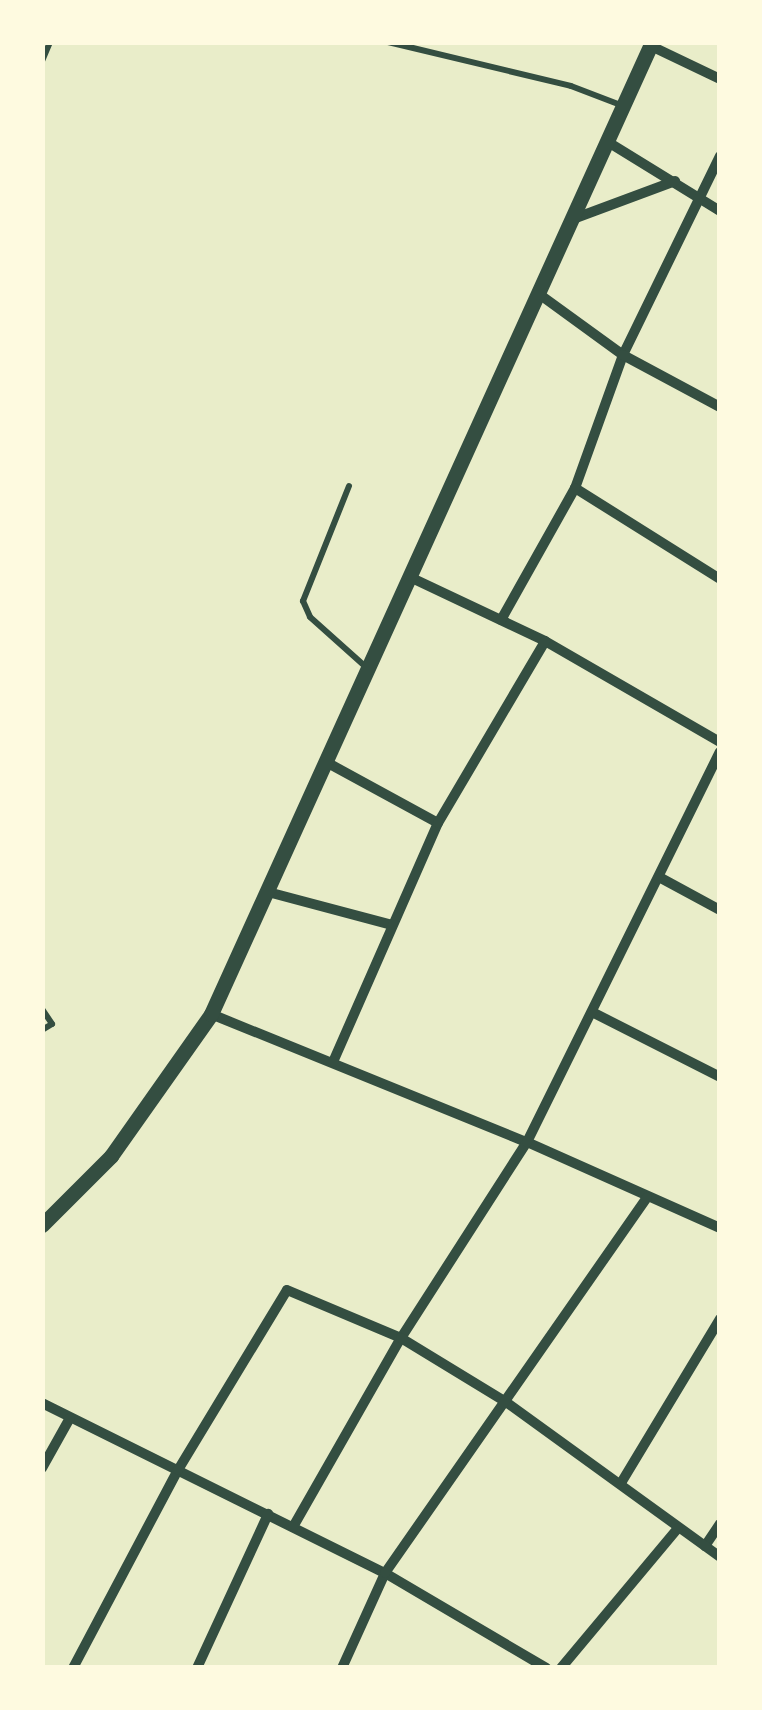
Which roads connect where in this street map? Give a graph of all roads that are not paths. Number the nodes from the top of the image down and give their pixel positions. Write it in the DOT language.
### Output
graph roads {
  1 [pos="50,42"];
  2 [pos="388,42"];
  3 [pos="651,44"];
  4 [pos="42,61"];
  5 [pos="720,78"];
  6 [pos="624,106"];
  7 [pos="608,142"];
  8 [pos="720,156"];
  9 [pos="674,181"];
  10 [pos="702,199"];
  11 [pos="720,211"];
  12 [pos="573,219"];
  13 [pos="539,294"];
  14 [pos="623,355"];
  15 [pos="720,406"];
  16 [pos="349,486"];
  17 [pos="575,488"];
  18 [pos="720,579"];
  19 [pos="414,580"];
  20 [pos="501,620"];
  21 [pos="545,642"];
  22 [pos="371,671"];
  23 [pos="720,742"];
  24 [pos="720,752"];
  25 [pos="328,764"];
  26 [pos="438,823"];
  27 [pos="659,877"];
  28 [pos="268,892"];
  29 [pos="720,910"];
  30 [pos="392,926"];
  31 [pos="42,1009"];
  32 [pos="594,1013"];
  33 [pos="211,1014"];
  34 [pos="42,1030"];
  35 [pos="333,1062"];
  36 [pos="720,1077"];
  37 [pos="527,1142"];
  38 [pos="647,1197"];
  39 [pos="42,1225"];
  40 [pos="720,1228"];
  41 [pos="720,1318"];
  42 [pos="401,1338"];
  43 [pos="506,1402"];
  44 [pos="42,1403"];
  45 [pos="70,1418"];
  46 [pos="42,1468"];
  47 [pos="178,1470"];
  48 [pos="620,1483"];
  49 [pos="268,1514"];
  50 [pos="720,1524"];
  51 [pos="293,1526"];
  52 [pos="678,1528"];
  53 [pos="705,1546"];
  54 [pos="720,1557"];
  55 [pos="385,1573"];
  56 [pos="73,1668"];
  57 [pos="198,1668"];
  58 [pos="342,1668"];
  59 [pos="546,1668"];
  60 [pos="561,1668"];
  1 -- 4 [label="lane"];
  2 -- 6 [label="lane"];
  3 -- 5 [label="street"];
  3 -- 6 [label="street"];
  6 -- 7 [label="street"];
  7 -- 9 [label="street"];
  7 -- 12 [label="street"];
  8 -- 10 [label="street"];
  9 -- 10 [label="street"];
  9 -- 12 [label="street"];
  10 -- 11 [label="street"];
  10 -- 14 [label="street"];
  12 -- 13 [label="street"];
  13 -- 14 [label="street"];
  13 -- 19 [label="street"];
  14 -- 15 [label="street"];
  14 -- 17 [label="street"];
  16 -- 22 [label="lane"];
  17 -- 18 [label="street"];
  17 -- 20 [label="street"];
  19 -- 20 [label="street"];
  19 -- 22 [label="street"];
  20 -- 21 [label="street"];
  21 -- 23 [label="street"];
  21 -- 26 [label="street"];
  22 -- 25 [label="street"];
  24 -- 27 [label="street"];
  25 -- 26 [label="street"];
  25 -- 28 [label="street"];
  26 -- 30 [label="street"];
  27 -- 29 [label="street"];
  27 -- 32 [label="street"];
  28 -- 30 [label="street"];
  28 -- 33 [label="street"];
  30 -- 35 [label="street"];
  31 -- 34 [label="lane"];
  32 -- 36 [label="street"];
  32 -- 37 [label="street"];
  33 -- 35 [label="street"];
  33 -- 39 [label="street"];
  35 -- 37 [label="street"];
  37 -- 38 [label="street"];
  37 -- 42 [label="street"];
  38 -- 40 [label="street"];
  38 -- 43 [label="street"];
  41 -- 48 [label="street"];
  42 -- 43 [label="street"];
  42 -- 47 [label="street"];
  42 -- 51 [label="street"];
  43 -- 48 [label="street"];
  43 -- 55 [label="street"];
  44 -- 45 [label="street"];
  45 -- 46 [label="street"];
  45 -- 47 [label="street"];
  47 -- 49 [label="street"];
  47 -- 56 [label="street"];
  48 -- 52 [label="street"];
  49 -- 51 [label="street"];
  49 -- 57 [label="street"];
  50 -- 53 [label="street"];
  51 -- 55 [label="street"];
  52 -- 53 [label="street"];
  52 -- 60 [label="street"];
  53 -- 54 [label="street"];
  55 -- 58 [label="street"];
  55 -- 59 [label="street"];
}
